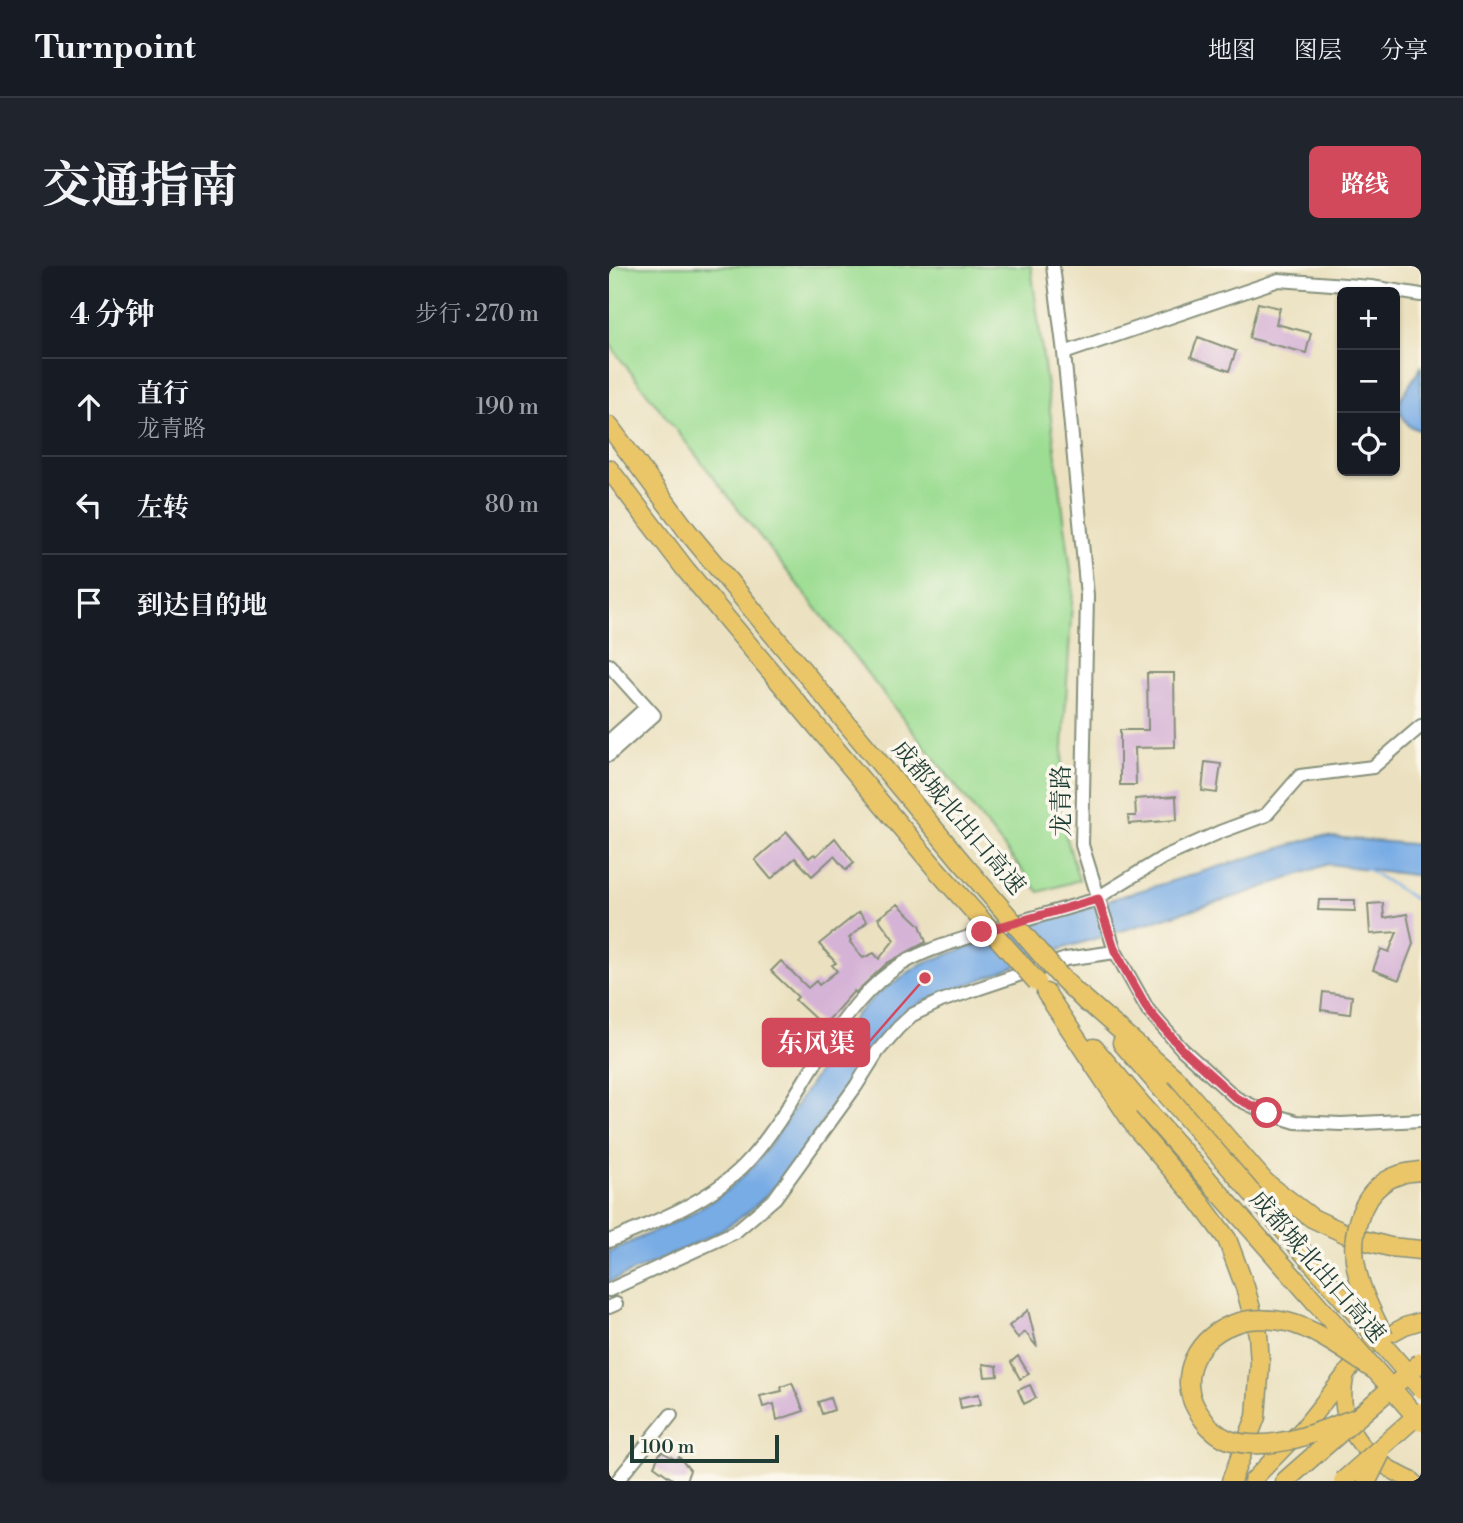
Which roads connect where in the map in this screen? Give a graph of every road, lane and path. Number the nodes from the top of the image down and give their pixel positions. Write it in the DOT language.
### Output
graph roads {
  1 [pos="1053,266"];
  2 [pos="1294,266"];
  3 [pos="1291,281"];
  4 [pos="1421,295"];
  5 [pos="1064,353"];
  6 [pos="609,426"];
  7 [pos="609,469"];
  8 [pos="609,665"];
  9 [pos="651,711"];
  10 [pos="1421,726"];
  11 [pos="609,741"];
  12 [pos="609,755"];
  13 [pos="1098,898"];
  14 [pos="1115,952"];
  15 [pos="1042,987"];
  16 [pos="1080,995"];
  17 [pos="1421,1120"];
  18 [pos="1421,1171"];
  19 [pos="609,1241"];
  20 [pos="1421,1250"];
  21 [pos="609,1290"];
  22 [pos="1416,1326"];
  23 [pos="1393,1356"];
  24 [pos="1421,1362"];
  25 [pos="1376,1371"];
  26 [pos="1346,1372"];
  27 [pos="1421,1389"];
  28 [pos="1421,1412"];
  29 [pos="671,1415"];
  30 [pos="1358,1417"];
  31 [pos="1421,1422"];
  32 [pos="1385,1444"];
  33 [pos="617,1481"];
  34 [pos="1231,1481"];
  35 [pos="1252,1481"];
  36 [pos="1285,1481"];
  37 [pos="1343,1481"];
  38 [pos="1367,1481"];
  39 [pos="1413,1481"];
  1 -- 5 [label="street, 龙青路"];
  2 -- 3 [label="street"];
  3 -- 4 [label="street"];
  3 -- 5 [label="street"];
  5 -- 13 [label="street, 龙青路"];
  6 -- 16 [label="highway, 成都城北出口高速, bridge"];
  7 -- 15 [label="highway, 成都城北出口高速, bridge"];
  8 -- 9 [label="street"];
  9 -- 11 [label="street"];
  9 -- 12 [label="street"];
  10 -- 13 [label="street"];
  13 -- 14 [label="street, 龙青路"];
  13 -- 19 [label="street"];
  14 -- 17 [label="street, 龙青路"];
  14 -- 21 [label="street"];
  15 -- 25 [label="highway, 成都城北出口高速, bridge"];
  15 -- 34 [label="highway"];
  16 -- 20 [label="highway"];
  16 -- 23 [label="highway, 成都城北出口高速, bridge"];
  18 -- 23 [label="highway, bridge"];
  22 -- 26 [label="main road"];
  23 -- 27 [label="highway, 成都城北出口高速, bridge"];
  24 -- 30 [label="highway, bridge"];
  25 -- 30 [label="highway, bridge"];
  25 -- 31 [label="highway, 成都城北出口高速, bridge"];
  26 -- 35 [label="main road"];
  26 -- 39 [label="main road"];
  28 -- 32 [label="highway, bridge"];
  29 -- 33 [label="street"];
  30 -- 36 [label="highway, bridge"];
  32 -- 37 [label="highway, bridge"];
  32 -- 38 [label="highway, bridge"];
}
